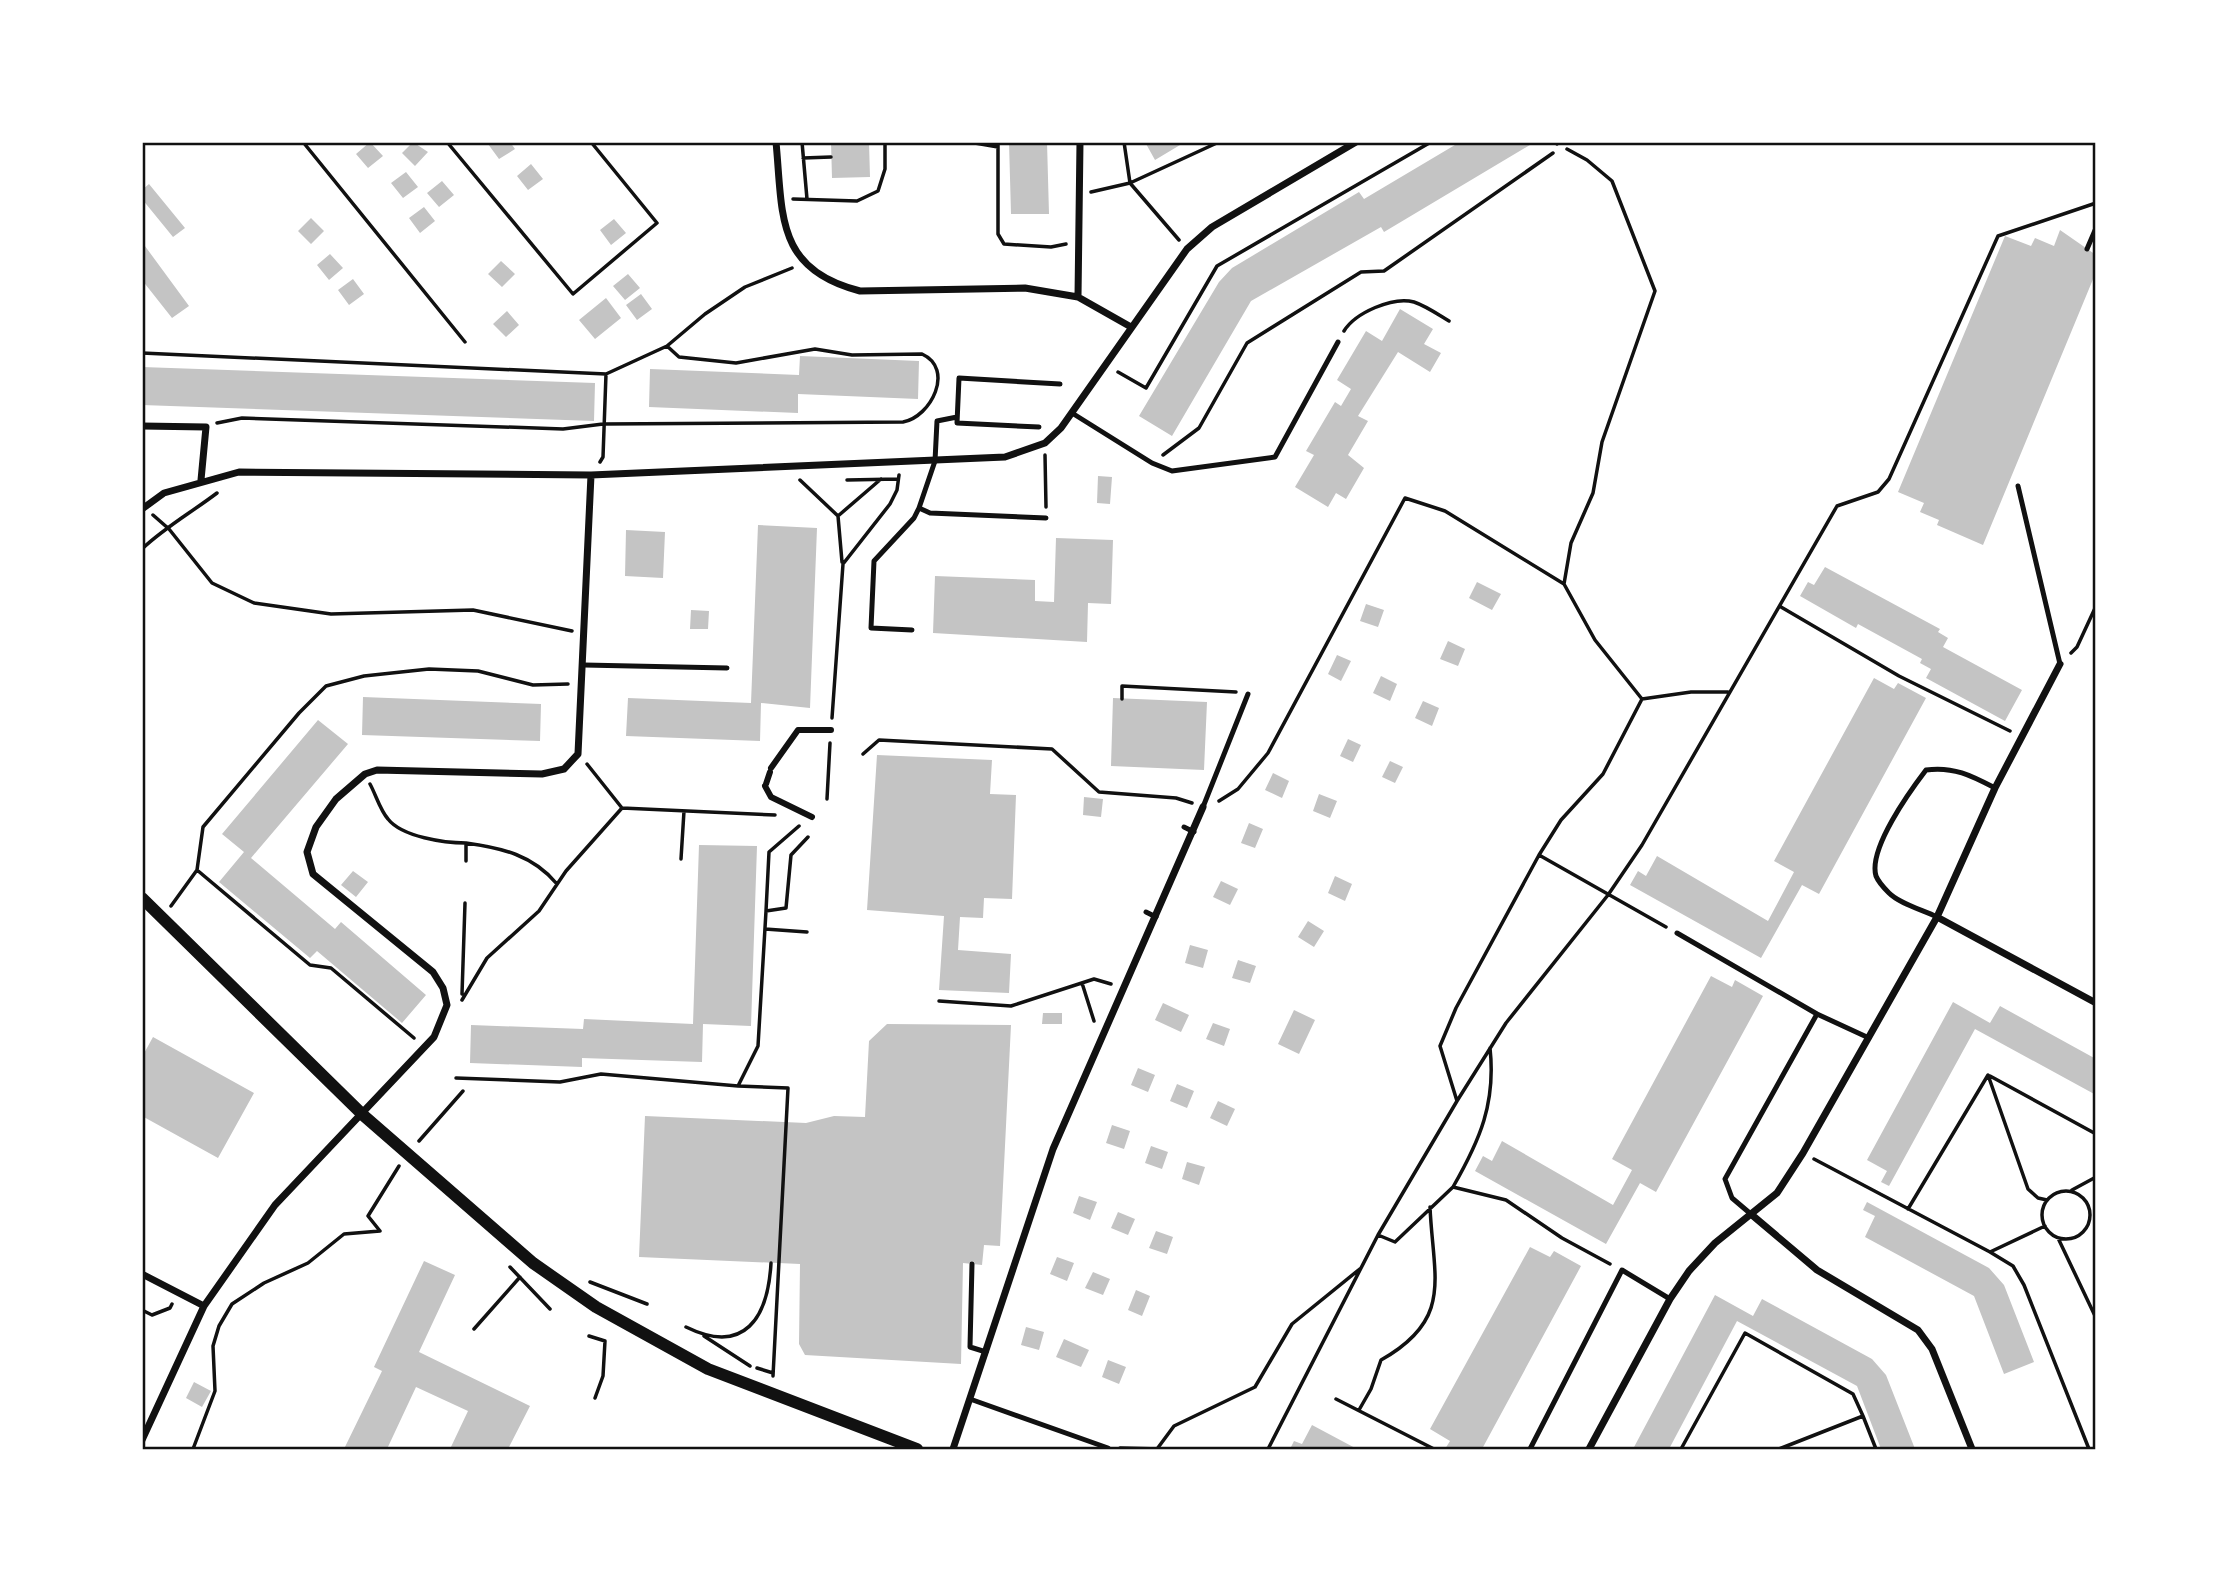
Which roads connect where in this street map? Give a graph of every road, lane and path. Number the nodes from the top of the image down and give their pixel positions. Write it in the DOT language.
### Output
graph roads {
  1 [pos="303,142"];
  2 [pos="447,142"];
  3 [pos="591,142"];
  4 [pos="776,142"];
  5 [pos="802,142"];
  6 [pos="885,142"];
  7 [pos="969,142"];
  8 [pos="1080,142"];
  9 [pos="1124,142"];
  10 [pos="1219,142"];
  11 [pos="1356,142"];
  12 [pos="1431,142"];
  13 [pos="1556,143"];
  14 [pos="998,144"];
  15 [pos="803,158"];
  16 [pos="831,158"];
  17 [pos="1130,183"];
  18 [pos="1079,195"];
  19 [pos="782,198"];
  20 [pos="807,199"];
  21 [pos="2096,203"];
  22 [pos="2096,228"];
  23 [pos="1079,242"];
  24 [pos="2087,248"];
  25 [pos="1187,249"];
  26 [pos="802,260"];
  27 [pos="1078,296"];
  28 [pos="1449,321"];
  29 [pos="1131,327"];
  30 [pos="465,342"];
  31 [pos="1338,342"];
  32 [pos="667,346"];
  33 [pos="142,353"];
  34 [pos="1104,363"];
  35 [pos="606,374"];
  36 [pos="1060,384"];
  37 [pos="1072,413"];
  38 [pos="957,417"];
  39 [pos="603,424"];
  40 [pos="142,426"];
  41 [pos="206,427"];
  42 [pos="1039,427"];
  43 [pos="1045,443"];
  44 [pos="935,461"];
  45 [pos="900,463"];
  46 [pos="1152,463"];
  47 [pos="239,472"];
  48 [pos="591,475"];
  49 [pos="881,479"];
  50 [pos="201,480"];
  51 [pos="800,480"];
  52 [pos="2018,486"];
  53 [pos="143,508"];
  54 [pos="919,508"];
  55 [pos="838,516"];
  56 [pos="1046,518"];
  57 [pos="169,529"];
  58 [pos="142,550"];
  59 [pos="842,564"];
  60 [pos="1564,584"];
  61 [pos="2096,606"];
  62 [pos="1781,607"];
  63 [pos="912,630"];
  64 [pos="585,633"];
  65 [pos="2060,664"];
  66 [pos="584,665"];
  67 [pos="727,668"];
  68 [pos="583,684"];
  69 [pos="1728,692"];
  70 [pos="1247,696"];
  71 [pos="1122,699"];
  72 [pos="1642,699"];
  73 [pos="831,730"];
  74 [pos="2020,736"];
  75 [pos="579,754"];
  76 [pos="863,754"];
  77 [pos="365,774"];
  78 [pos="1995,788"];
  79 [pos="827,799"];
  80 [pos="1203,807"];
  81 [pos="622,808"];
  82 [pos="684,811"];
  83 [pos="812,817"];
  84 [pos="1184,827"];
  85 [pos="794,829"];
  86 [pos="1194,832"];
  87 [pos="808,837"];
  88 [pos="466,843"];
  89 [pos="1539,855"];
  90 [pos="681,859"];
  91 [pos="466,861"];
  92 [pos="197,870"];
  93 [pos="557,884"];
  94 [pos="1608,895"];
  95 [pos="142,898"];
  96 [pos="465,903"];
  97 [pos="766,911"];
  98 [pos="1146,912"];
  99 [pos="1156,917"];
  100 [pos="1937,917"];
  101 [pos="162,920"];
  102 [pos="765,929"];
  103 [pos="807,932"];
  104 [pos="1677,933"];
  105 [pos="1082,983"];
  106 [pos="1123,989"];
  107 [pos="939,1001"];
  108 [pos="2096,1003"];
  109 [pos="1818,1014"];
  110 [pos="1102,1034"];
  111 [pos="1869,1038"];
  112 [pos="426,1048"];
  113 [pos="1490,1048"];
  114 [pos="1988,1075"];
  115 [pos="456,1078"];
  116 [pos="738,1086"];
  117 [pos="463,1091"];
  118 [pos="1457,1101"];
  119 [pos="363,1115"];
  120 [pos="2096,1134"];
  121 [pos="1803,1153"];
  122 [pos="407,1156"];
  123 [pos="396,1174"];
  124 [pos="2096,1177"];
  125 [pos="1453,1187"];
  126 [pos="2071,1192"];
  127 [pos="2047,1200"];
  128 [pos="1430,1208"];
  129 [pos="1908,1209"];
  130 [pos="1752,1215"];
  131 [pos="2045,1226"];
  132 [pos="1378,1235"];
  133 [pos="2057,1236"];
  134 [pos="1990,1252"];
  135 [pos="771,1262"];
  136 [pos="972,1264"];
  137 [pos="1362,1266"];
  138 [pos="1622,1270"];
  139 [pos="142,1274"];
  140 [pos="580,1277"];
  141 [pos="177,1293"];
  142 [pos="1670,1300"];
  143 [pos="647,1304"];
  144 [pos="204,1306"];
  145 [pos="550,1308"];
  146 [pos="142,1310"];
  147 [pos="2096,1318"];
  148 [pos="686,1326"];
  149 [pos="474,1329"];
  150 [pos="702,1335"];
  151 [pos="589,1336"];
  152 [pos="986,1352"];
  153 [pos="773,1373"];
  154 [pos="772,1396"];
  155 [pos="595,1398"];
  156 [pos="970,1399"];
  157 [pos="1336,1399"];
  158 [pos="1359,1410"];
  159 [pos="1863,1416"];
  160 [pos="142,1440"];
  161 [pos="1108,1448"];
  162 [pos="193,1449"];
  163 [pos="917,1449"];
  164 [pos="953,1449"];
  165 [pos="1159,1449"];
  166 [pos="1268,1449"];
  167 [pos="1434,1449"];
  168 [pos="1530,1449"];
  169 [pos="1588,1449"];
  170 [pos="1681,1449"];
  171 [pos="1779,1449"];
  172 [pos="1875,1449"];
  173 [pos="1972,1449"];
  174 [pos="2089,1449"];
  1 -- 30 [label="path"];
  2 -- 3 [label="path"];
  4 -- 19 [label="street"];
  5 -- 15 [label="path"];
  6 -- 20 [label="path"];
  7 -- 14 [label="path"];
  8 -- 18 [label="street"];
  9 -- 17 [label="path"];
  10 -- 17 [label="path"];
  11 -- 25 [label="street"];
  12 -- 34 [label="path"];
  13 -- 46 [label="path"];
  13 -- 60 [label="path"];
  14 -- 23 [label="path"];
  15 -- 16 [label="path"];
  15 -- 20 [label="path"];
  17 -- 18 [label="path"];
  17 -- 25 [label="path"];
  18 -- 23 [label="street"];
  19 -- 20 [label="path"];
  19 -- 26 [label="street"];
  21 -- 62 [label="path"];
  22 -- 24 [label="lane"];
  23 -- 27 [label="street"];
  25 -- 29 [label="street"];
  26 -- 27 [label="street"];
  26 -- 32 [label="path"];
  27 -- 29 [label="street"];
  28 -- 31 [label="path"];
  29 -- 34 [label="street"];
  31 -- 46 [label="lane"];
  32 -- 35 [label="path"];
  32 -- 39 [label="path"];
  33 -- 35 [label="path"];
  34 -- 37 [label="street"];
  35 -- 39 [label="path"];
  36 -- 38 [label="lane"];
  37 -- 43 [label="street"];
  37 -- 46 [label="lane"];
  38 -- 42 [label="lane"];
  38 -- 44 [label="lane"];
  39 -- 41 [label="path"];
  39 -- 48 [label="path"];
  40 -- 41 [label="street"];
  41 -- 50 [label="street"];
  43 -- 44 [label="street"];
  43 -- 56 [label="path"];
  44 -- 45 [label="street"];
  44 -- 54 [label="lane"];
  45 -- 48 [label="street"];
  45 -- 59 [label="path"];
  47 -- 48 [label="street"];
  47 -- 50 [label="street"];
  47 -- 57 [label="path"];
  48 -- 64 [label="street"];
  49 -- 55 [label="path"];
  50 -- 53 [label="street"];
  51 -- 55 [label="path"];
  52 -- 65 [label="lane"];
  53 -- 57 [label="path"];
  54 -- 56 [label="lane"];
  54 -- 63 [label="lane"];
  55 -- 59 [label="path"];
  57 -- 58 [label="path"];
  57 -- 64 [label="path"];
  59 -- 73 [label="path"];
  60 -- 72 [label="path"];
  60 -- 80 [label="path"];
  61 -- 65 [label="path"];
  62 -- 69 [label="path"];
  62 -- 74 [label="path"];
  64 -- 66 [label="street"];
  65 -- 74 [label="street"];
  66 -- 67 [label="lane"];
  66 -- 68 [label="street"];
  68 -- 75 [label="street"];
  68 -- 92 [label="path"];
  69 -- 72 [label="path"];
  69 -- 94 [label="path"];
  70 -- 71 [label="path"];
  70 -- 80 [label="lane"];
  72 -- 89 [label="path"];
  73 -- 79 [label="path"];
  73 -- 83 [label="street"];
  74 -- 78 [label="street"];
  75 -- 77 [label="street"];
  75 -- 81 [label="path"];
  76 -- 80 [label="path"];
  77 -- 88 [label="path"];
  77 -- 112 [label="street"];
  78 -- 100 [label="street"];
  78 -- 100 [label="lane"];
  80 -- 86 [label="street"];
  81 -- 82 [label="path"];
  81 -- 93 [label="path"];
  82 -- 83 [label="path"];
  82 -- 90 [label="path"];
  84 -- 86 [label="lane"];
  85 -- 97 [label="path"];
  86 -- 99 [label="street"];
  87 -- 97 [label="path"];
  88 -- 91 [label="path"];
  88 -- 93 [label="path"];
  89 -- 94 [label="path"];
  89 -- 118 [label="path"];
  92 -- 101 [label="path"];
  92 -- 112 [label="path"];
  93 -- 96 [label="path"];
  94 -- 104 [label="path"];
  94 -- 113 [label="path"];
  95 -- 101 [label="street"];
  97 -- 102 [label="path"];
  98 -- 99 [label="lane"];
  99 -- 106 [label="street"];
  100 -- 108 [label="street"];
  100 -- 111 [label="street"];
  101 -- 119 [label="street"];
  102 -- 103 [label="path"];
  102 -- 116 [label="path"];
  104 -- 109 [label="lane"];
  105 -- 106 [label="path"];
  105 -- 107 [label="path"];
  105 -- 110 [label="path"];
  106 -- 110 [label="street"];
  109 -- 111 [label="lane"];
  109 -- 130 [label="lane"];
  110 -- 152 [label="street"];
  111 -- 121 [label="street"];
  112 -- 119 [label="street"];
  113 -- 118 [label="path"];
  113 -- 125 [label="path"];
  114 -- 120 [label="path"];
  114 -- 127 [label="path"];
  114 -- 129 [label="path"];
  115 -- 116 [label="path"];
  116 -- 153 [label="path"];
  117 -- 122 [label="path"];
  118 -- 132 [label="path"];
  119 -- 122 [label="street"];
  119 -- 144 [label="street"];
  121 -- 129 [label="path"];
  121 -- 130 [label="street"];
  122 -- 154 [label="street"];
  123 -- 162 [label="path"];
  124 -- 126 [label="path"];
  125 -- 128 [label="path"];
  125 -- 138 [label="path"];
  126 -- 127 [label="path"];
  126 -- 133 [label="path"];
  127 -- 131 [label="path"];
  128 -- 132 [label="path"];
  128 -- 158 [label="path"];
  129 -- 134 [label="path"];
  130 -- 142 [label="street"];
  130 -- 173 [label="street"];
  131 -- 133 [label="path"];
  131 -- 134 [label="path"];
  132 -- 137 [label="path"];
  133 -- 147 [label="path"];
  134 -- 174 [label="path"];
  135 -- 150 [label="path"];
  136 -- 152 [label="lane"];
  137 -- 165 [label="path"];
  137 -- 166 [label="path"];
  138 -- 142 [label="lane"];
  138 -- 168 [label="lane"];
  139 -- 141 [label="street"];
  140 -- 143 [label="path"];
  141 -- 144 [label="street"];
  141 -- 146 [label="path"];
  142 -- 169 [label="street"];
  144 -- 160 [label="street"];
  145 -- 149 [label="path"];
  148 -- 150 [label="path"];
  150 -- 153 [label="path"];
  151 -- 155 [label="path"];
  152 -- 156 [label="street"];
  153 -- 154 [label="path"];
  154 -- 163 [label="street"];
  156 -- 161 [label="lane"];
  156 -- 164 [label="street"];
  157 -- 158 [label="path"];
  158 -- 167 [label="path"];
  159 -- 170 [label="path"];
  159 -- 171 [label="path"];
  159 -- 172 [label="path"];
  161 -- 165 [label="path"];
}
